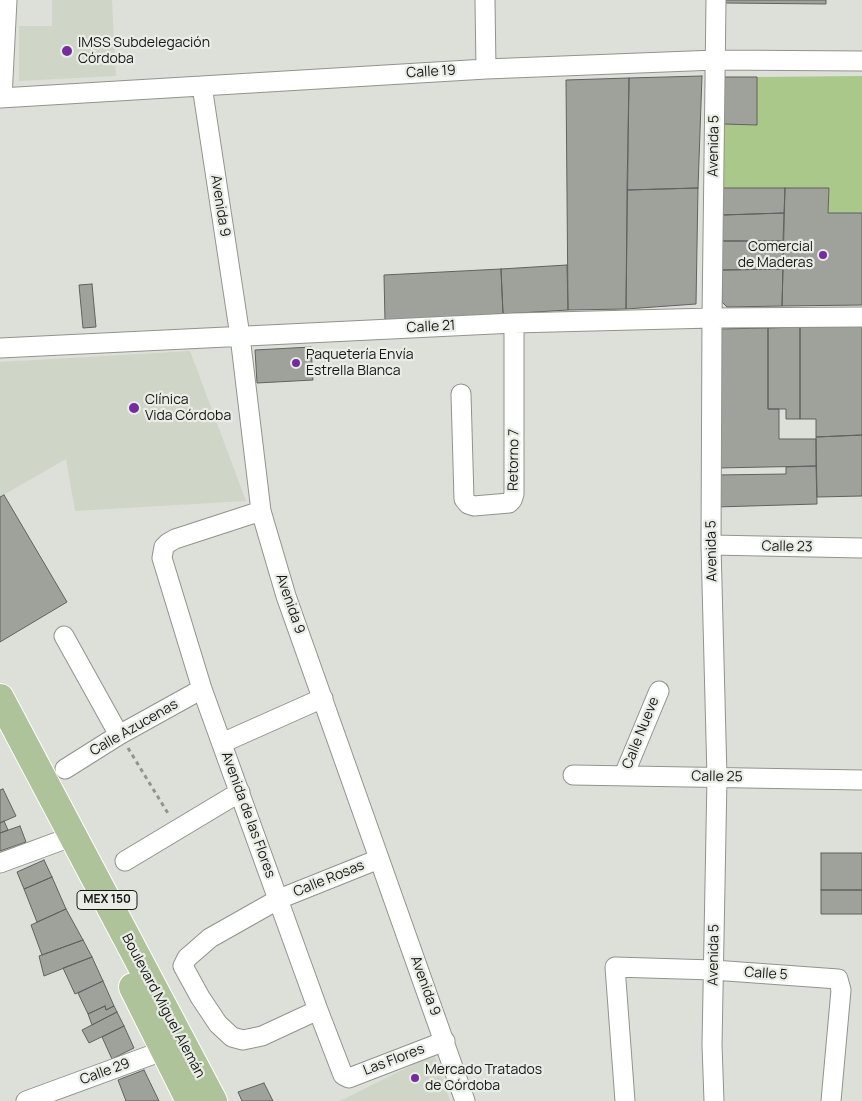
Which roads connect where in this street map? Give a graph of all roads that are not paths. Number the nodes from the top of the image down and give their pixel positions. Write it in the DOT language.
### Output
graph roads {
  1 [pos="7,0"];
  2 [pos="485,0"];
  3 [pos="716,0"];
  4 [pos="716,60"];
  5 [pos="862,61"];
  6 [pos="486,69"];
  7 [pos="202,86"];
  8 [pos="1,98"];
  9 [pos="862,317"];
  10 [pos="712,318"];
  11 [pos="514,323"];
  12 [pos="240,336"];
  13 [pos="0,348"];
  14 [pos="461,394"];
  15 [pos="261,511"];
  16 [pos="711,545"];
  17 [pos="862,548"];
  18 [pos="64,636"];
  19 [pos="202,689"];
  20 [pos="659,691"];
  21 [pos="0,698"];
  22 [pos="323,698"];
  23 [pos="0,731"];
  24 [pos="120,735"];
  25 [pos="222,743"];
  26 [pos="65,769"];
  27 [pos="573,775"];
  28 [pos="624,775"];
  29 [pos="717,777"];
  30 [pos="862,780"];
  31 [pos="240,792"];
  32 [pos="60,841"];
  33 [pos="379,859"];
  34 [pos="125,860"];
  35 [pos="0,863"];
  36 [pos="279,900"];
  37 [pos="714,970"];
  38 [pos="318,1010"];
  39 [pos="444,1041"];
  40 [pos="174,1047"];
  41 [pos="343,1074"];
  42 [pos="26,1101"];
  43 [pos="190,1101"];
  44 [pos="213,1101"];
  45 [pos="465,1101"];
  46 [pos="625,1101"];
  47 [pos="714,1101"];
  48 [pos="831,1101"];
  1 -- 8 [label="street"];
  2 -- 6 [label="street"];
  3 -- 4 [label="street, Avenida 5"];
  4 -- 5 [label="street, Calle 19"];
  4 -- 6 [label="street, Calle 19"];
  4 -- 10 [label="street, Avenida 5"];
  6 -- 7 [label="street, Calle 19"];
  7 -- 8 [label="street, Calle 19"];
  7 -- 12 [label="street, Avenida 9"];
  9 -- 10 [label="street, Calle 21"];
  10 -- 11 [label="street, Calle 21"];
  10 -- 16 [label="street, Avenida 5"];
  11 -- 12 [label="street, Calle 21"];
  11 -- 14 [label="street, Retorno 7"];
  12 -- 13 [label="street, Calle 21"];
  12 -- 15 [label="street, Avenida 9"];
  15 -- 19 [label="street, Avenida de las Flores"];
  15 -- 22 [label="street, Avenida 9"];
  16 -- 17 [label="street, Calle 23"];
  16 -- 29 [label="street, Avenida 5"];
  18 -- 24 [label="street"];
  19 -- 24 [label="street, Calle Azucenas"];
  19 -- 25 [label="street, Avenida de las Flores"];
  20 -- 28 [label="street, Calle Nueve"];
  21 -- 40 [label="main road, Boulevard Miguel Alemán / MEX 150"];
  22 -- 25 [label="street"];
  22 -- 33 [label="street, Avenida 9"];
  23 -- 32 [label="main road, Boulevard Miguel Alemán / MEX 150"];
  24 -- 26 [label="street, Calle Azucenas"];
  25 -- 31 [label="street, Avenida de las Flores"];
  27 -- 28 [label="street, Calle 25"];
  28 -- 29 [label="street, Calle 25"];
  29 -- 30 [label="street, Calle 25"];
  29 -- 37 [label="street, Avenida 5"];
  31 -- 34 [label="street"];
  31 -- 36 [label="street, Avenida de las Flores"];
  32 -- 35 [label="street"];
  32 -- 40 [label="main road, Boulevard Miguel Alemán / MEX 150"];
  33 -- 36 [label="street, Calle Rosas"];
  33 -- 39 [label="street, Avenida 9"];
  36 -- 38 [label="street, Avenida de las Flores"];
  36 -- 38 [label="street, Calle Rosas"];
  37 -- 46 [label="street, Calle 5"];
  37 -- 47 [label="street, Avenida 5"];
  37 -- 48 [label="street, Calle 5"];
  38 -- 41 [label="street, Avenida de las Flores"];
  39 -- 41 [label="street, Las Flores"];
  39 -- 45 [label="street, Avenida 9"];
  40 -- 42 [label="street, Calle 29"];
  40 -- 43 [label="main road, Boulevard Miguel Alemán / MEX 150"];
  40 -- 44 [label="main road, Boulevard Miguel Alemán / MEX 150"];
}
